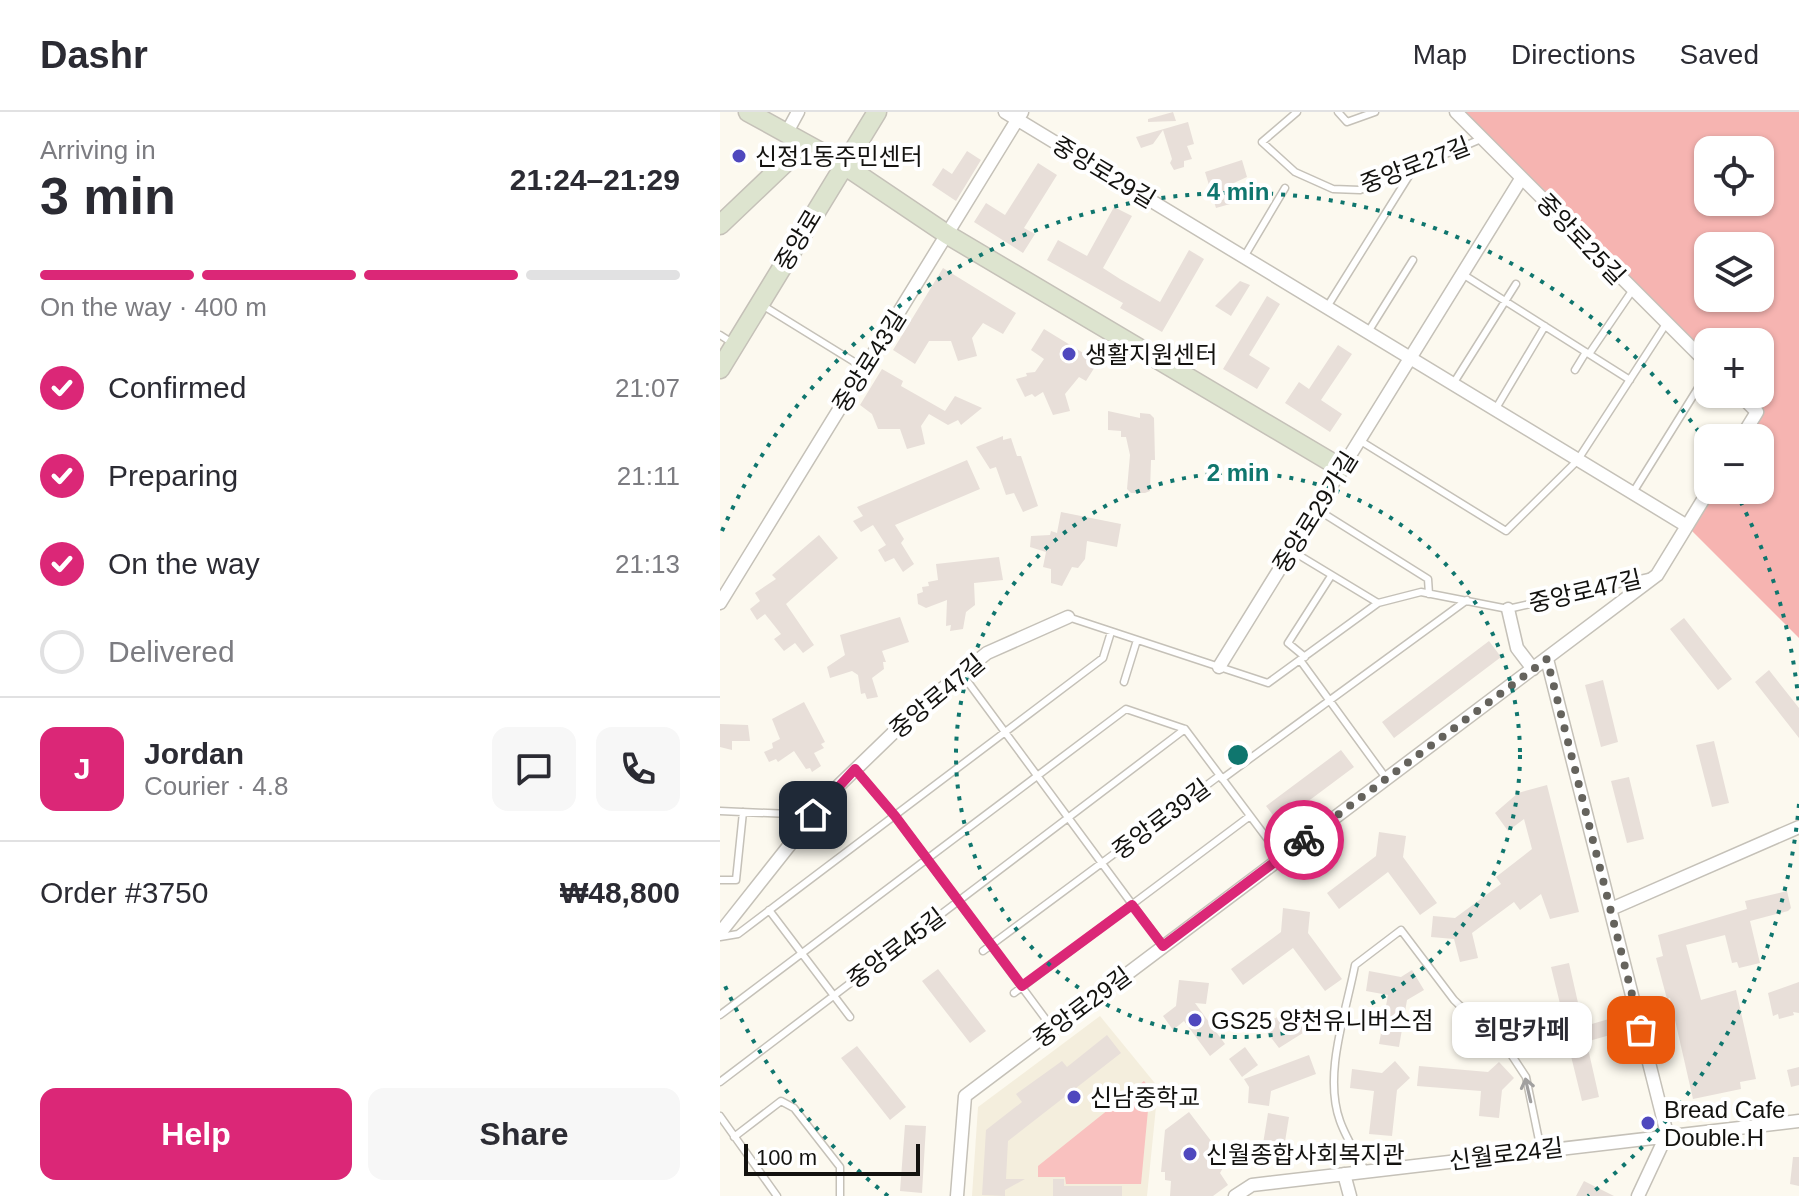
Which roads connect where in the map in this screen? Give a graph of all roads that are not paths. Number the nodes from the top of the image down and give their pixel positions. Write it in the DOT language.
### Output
graph roads {
  1 [pos="748,112"];
  2 [pos="798,112"];
  3 [pos="877,112"];
  4 [pos="1005,112"];
  5 [pos="1297,112"];
  6 [pos="1338,112"];
  7 [pos="1375,112"];
  8 [pos="1456,112"];
  9 [pos="1020,116"];
  10 [pos="786,134"];
  11 [pos="1484,138"];
  12 [pos="805,144"];
  13 [pos="844,165"];
  14 [pos="1412,170"];
  15 [pos="1521,179"];
  16 [pos="1285,188"];
  17 [pos="720,225"];
  18 [pos="948,235"];
  19 [pos="1244,257"];
  20 [pos="1413,260"];
  21 [pos="1462,274"];
  22 [pos="1516,284"];
  23 [pos="1632,291"];
  24 [pos="1505,301"];
  25 [pos="759,303"];
  26 [pos="1327,307"];
  27 [pos="1666,324"];
  28 [pos="1545,326"];
  29 [pos="1368,332"];
  30 [pos="727,340"];
  31 [pos="1694,351"];
  32 [pos="1588,353"];
  33 [pos="1410,357"];
  34 [pos="864,368"];
  35 [pos="720,369"];
  36 [pos="1575,370"];
  37 [pos="1630,380"];
  38 [pos="1453,384"];
  39 [pos="1694,394"];
  40 [pos="1495,410"];
  41 [pos="1359,440"];
  42 [pos="1577,461"];
  43 [pos="1341,468"];
  44 [pos="1632,494"];
  45 [pos="1700,504"];
  46 [pos="1316,509"];
  47 [pos="1687,526"];
  48 [pos="1291,551"];
  49 [pos="1657,575"];
  50 [pos="1331,576"];
  51 [pos="1429,594"];
  52 [pos="1467,600"];
  53 [pos="720,603"];
  54 [pos="1378,603"];
  55 [pos="1508,609"];
  56 [pos="1068,617"];
  57 [pos="1111,632"];
  58 [pos="1137,640"];
  59 [pos="1302,658"];
  60 [pos="1547,659"];
  61 [pos="1219,667"];
  62 [pos="1533,669"];
  63 [pos="962,674"];
  64 [pos="1124,682"];
  65 [pos="1330,701"];
  66 [pos="1185,729"];
  67 [pos="1006,732"];
  68 [pos="855,769"];
  69 [pos="1038,774"];
  70 [pos="1221,778"];
  71 [pos="1386,778"];
  72 [pos="720,811"];
  73 [pos="743,812"];
  74 [pos="813,815"];
  75 [pos="895,816"];
  76 [pos="1069,816"];
  77 [pos="1250,816"];
  78 [pos="1799,827"];
  79 [pos="1281,857"];
  80 [pos="926,859"];
  81 [pos="1102,863"];
  82 [pos="720,880"];
  83 [pos="958,901"];
  84 [pos="1132,905"];
  85 [pos="1611,909"];
  86 [pos="769,910"];
  87 [pos="720,935"];
  88 [pos="991,945"];
  89 [pos="1163,946"];
  90 [pos="983,951"];
  91 [pos="802,953"];
  92 [pos="1022,986"];
  93 [pos="1014,993"];
  94 [pos="833,996"];
  95 [pos="720,1015"];
  96 [pos="850,1017"];
  97 [pos="1053,1029"];
  98 [pos="720,1082"];
  99 [pos="720,1116"];
  100 [pos="1799,1121"];
  101 [pos="1667,1134"];
  102 [pos="734,1137"];
  103 [pos="1541,1150"];
  104 [pos="1366,1172"];
  105 [pos="1344,1174"];
  106 [pos="1254,1190"];
  107 [pos="777,1196"];
  108 [pos="840,1196"];
  109 [pos="957,1196"];
  110 [pos="1235,1196"];
  111 [pos="1350,1196"];
  112 [pos="1638,1196"];
  1 -- 10 [label="street"];
  2 -- 10 [label="street"];
  3 -- 13 [label="street, 중앙로"];
  4 -- 9 [label="street, 중앙로29길"];
  5 -- 14 [label="lane, 중앙로27길"];
  6 -- 7 [label="lane"];
  8 -- 11 [label="street, 중앙로25길"];
  9 -- 18 [label="street, 중앙로43길"];
  9 -- 19 [label="street, 중앙로29길"];
  10 -- 12 [label="street"];
  11 -- 14 [label="lane, 중앙로27길"];
  11 -- 15 [label="street, 중앙로25길"];
  12 -- 13 [label="street"];
  12 -- 17 [label="street"];
  13 -- 18 [label="street"];
  13 -- 25 [label="street, 중앙로"];
  14 -- 26 [label="lane"];
  15 -- 21 [label="street"];
  15 -- 23 [label="street, 중앙로25길"];
  16 -- 19 [label="lane"];
  18 -- 34 [label="street, 중앙로43길"];
  18 -- 43 [label="street"];
  19 -- 26 [label="street, 중앙로29길"];
  20 -- 29 [label="lane"];
  21 -- 24 [label="lane"];
  21 -- 33 [label="street"];
  22 -- 24 [label="lane"];
  23 -- 27 [label="street, 중앙로25길"];
  23 -- 32 [label="lane"];
  24 -- 28 [label="lane"];
  24 -- 38 [label="lane"];
  25 -- 30 [label="street, 중앙로"];
  25 -- 34 [label="lane"];
  26 -- 29 [label="street, 중앙로29길"];
  27 -- 31 [label="street, 중앙로25길"];
  27 -- 37 [label="lane"];
  28 -- 32 [label="lane"];
  28 -- 40 [label="lane"];
  29 -- 33 [label="street, 중앙로29길"];
  30 -- 35 [label="street, 중앙로"];
  32 -- 36 [label="lane"];
  32 -- 37 [label="lane"];
  33 -- 38 [label="street, 중앙로29길"];
  33 -- 41 [label="street, 중앙로29가길"];
  34 -- 53 [label="street, 중앙로43길"];
  37 -- 42 [label="lane"];
  38 -- 40 [label="street, 중앙로29길"];
  39 -- 44 [label="lane"];
  40 -- 42 [label="street, 중앙로29길"];
  41 -- 42 [label="lane"];
  41 -- 43 [label="street, 중앙로29가길"];
  42 -- 44 [label="street, 중앙로29길"];
  43 -- 46 [label="street, 중앙로29가길"];
  44 -- 47 [label="street, 중앙로29길"];
  45 -- 47 [label="street, 중앙로29길"];
  46 -- 48 [label="street, 중앙로29가길"];
  46 -- 51 [label="lane"];
  47 -- 49 [label="street, 중앙로29길"];
  48 -- 50 [label="lane"];
  48 -- 61 [label="street, 중앙로29가길"];
  49 -- 55 [label="lane, 중앙로47길"];
  49 -- 60 [label="street, 중앙로29길"];
  50 -- 54 [label="lane"];
  50 -- 59 [label="lane"];
  51 -- 52 [label="lane, 중앙로47길"];
  51 -- 54 [label="lane, 중앙로47길"];
  52 -- 55 [label="lane, 중앙로47길"];
  52 -- 65 [label="lane"];
  54 -- 59 [label="lane, 중앙로47길"];
  55 -- 62 [label="street"];
  56 -- 57 [label="lane, 중앙로47길"];
  56 -- 63 [label="street, 중앙로47길"];
  57 -- 58 [label="lane, 중앙로47길"];
  57 -- 67 [label="lane"];
  58 -- 61 [label="lane, 중앙로47길"];
  58 -- 64 [label="lane"];
  59 -- 61 [label="lane, 중앙로47길"];
  59 -- 65 [label="lane"];
  60 -- 62 [label="street, 중앙로29길"];
  60 -- 85 [label="street"];
  62 -- 71 [label="street, 중앙로29길"];
  63 -- 67 [label="lane, 중앙로39길"];
  63 -- 68 [label="street, 중앙로47길"];
  65 -- 70 [label="lane"];
  65 -- 71 [label="lane"];
  66 -- 69 [label="lane"];
  66 -- 70 [label="lane, 중앙로39길"];
  66 -- 76 [label="lane"];
  67 -- 69 [label="lane, 중앙로39길"];
  67 -- 75 [label="lane"];
  68 -- 74 [label="street, 중앙로47길"];
  68 -- 75 [label="lane"];
  69 -- 76 [label="lane, 중앙로39길"];
  69 -- 80 [label="lane"];
  70 -- 77 [label="lane, 중앙로39길"];
  70 -- 81 [label="lane, 중앙로39길"];
  71 -- 79 [label="street, 중앙로29길"];
  72 -- 73 [label="lane"];
  73 -- 74 [label="lane"];
  73 -- 82 [label="lane"];
  74 -- 87 [label="street"];
  75 -- 80 [label="lane"];
  75 -- 86 [label="lane"];
  76 -- 81 [label="lane, 중앙로39길"];
  76 -- 83 [label="lane"];
  77 -- 79 [label="lane, 중앙로39길"];
  77 -- 84 [label="lane"];
  78 -- 85 [label="street"];
  79 -- 89 [label="street, 중앙로29길"];
  80 -- 83 [label="lane"];
  80 -- 91 [label="lane"];
  81 -- 84 [label="lane, 중앙로39길"];
  81 -- 88 [label="lane, 중앙로39길"];
  83 -- 88 [label="lane"];
  83 -- 94 [label="lane, 중앙로45길"];
  84 -- 89 [label="lane, 중앙로39길"];
  84 -- 92 [label="lane"];
  85 -- 101 [label="street"];
  86 -- 87 [label="lane"];
  86 -- 91 [label="lane, 중앙로45길"];
  88 -- 90 [label="lane, 중앙로39길"];
  88 -- 92 [label="lane"];
  89 -- 97 [label="street, 중앙로29길"];
  91 -- 94 [label="lane, 중앙로45길"];
  91 -- 95 [label="lane"];
  92 -- 93 [label="lane"];
  92 -- 97 [label="lane"];
  94 -- 96 [label="lane, 중앙로45길"];
  94 -- 98 [label="lane, 중앙로45길"];
  97 -- 109 [label="street, 중앙로29길"];
  99 -- 102 [label="lane"];
  100 -- 101 [label="street, 신월로24길"];
  101 -- 103 [label="street, 신월로24길"];
  101 -- 112 [label="street"];
  102 -- 107 [label="lane"];
  102 -- 108 [label="lane"];
  103 -- 104 [label="street, 신월로24길"];
  103 -- 104 [label="lane, one-way"];
  104 -- 105 [label="street, 신월로24길"];
  105 -- 106 [label="street, 신월로24길"];
  105 -- 111 [label="street"];
  106 -- 110 [label="street, 신월로24길"];
}
